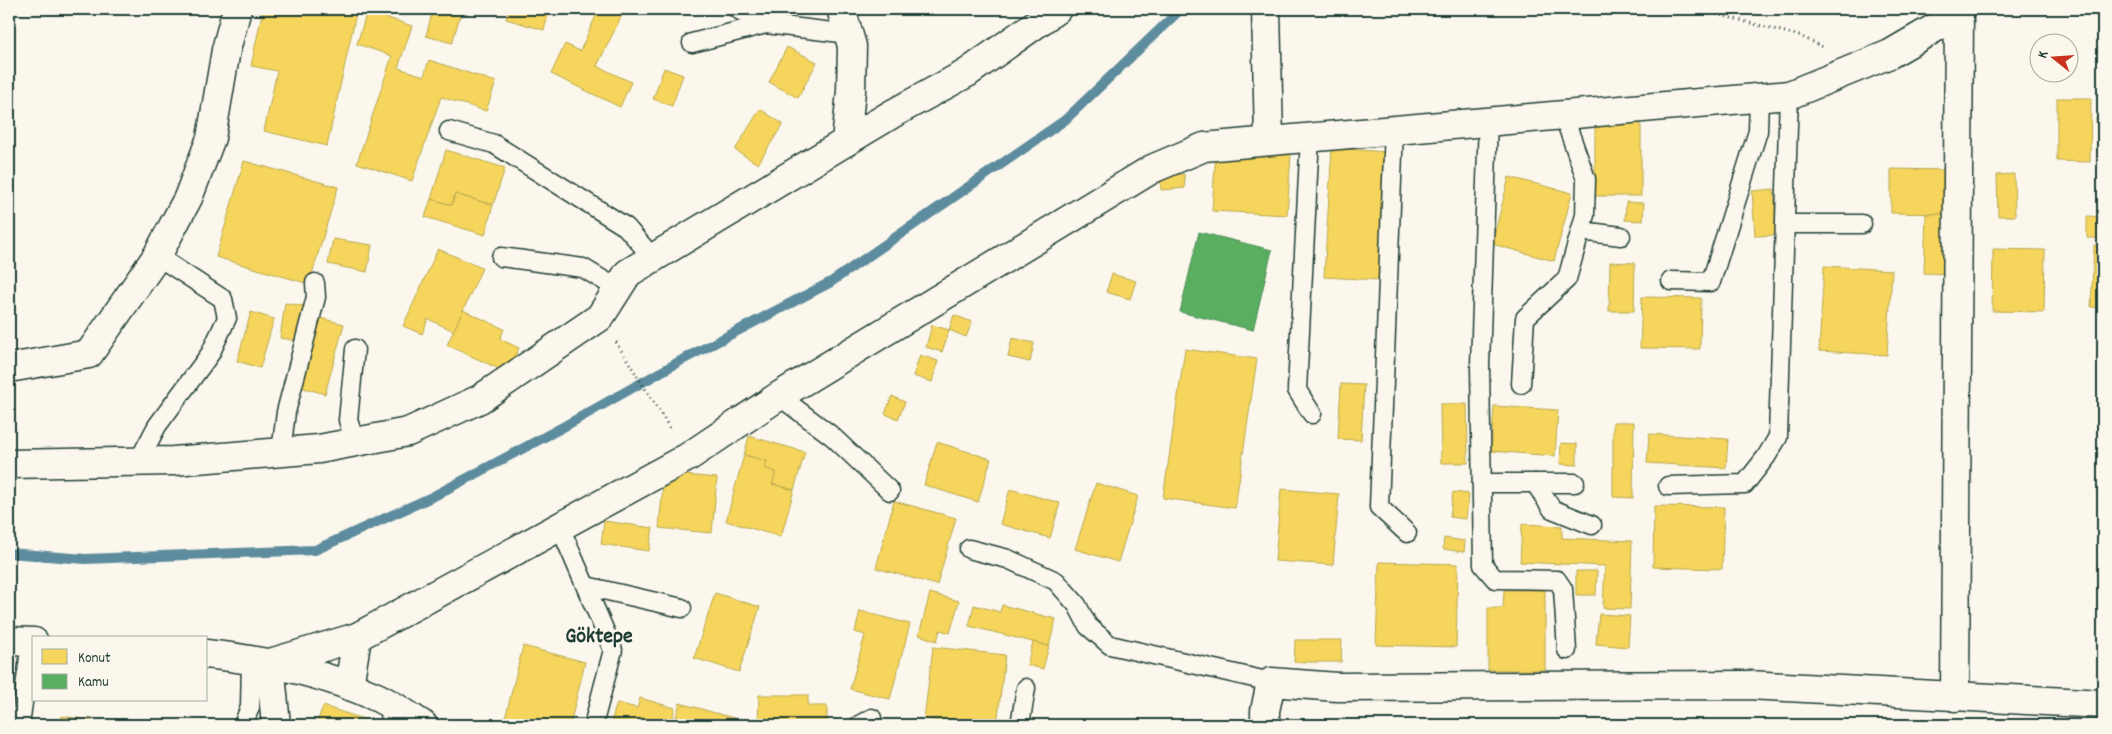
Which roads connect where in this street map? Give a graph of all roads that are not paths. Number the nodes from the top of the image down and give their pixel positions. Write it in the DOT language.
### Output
graph roads {
  1 [pos="237,9"];
  2 [pos="737,9"];
  3 [pos="841,9"];
  4 [pos="1057,9"];
  5 [pos="1266,9"];
  6 [pos="1958,9"];
  7 [pos="766,24"];
  8 [pos="849,34"];
  9 [pos="692,43"];
  10 [pos="1789,95"];
  11 [pos="1759,97"];
  12 [pos="1563,114"];
  13 [pos="1488,120"];
  14 [pos="1394,129"];
  15 [pos="449,131"];
  16 [pos="1310,136"];
  17 [pos="1269,140"];
  18 [pos="846,142"];
  19 [pos="1785,224"];
  20 [pos="1862,224"];
  21 [pos="1580,232"];
  22 [pos="1621,236"];
  23 [pos="156,256"];
  24 [pos="501,257"];
  25 [pos="653,258"];
  26 [pos="1671,281"];
  27 [pos="315,283"];
  28 [pos="618,289"];
  29 [pos="355,349"];
  30 [pos="9,368"];
  31 [pos="1520,384"];
  32 [pos="779,396"];
  33 [pos="1312,414"];
  34 [pos="355,442"];
  35 [pos="281,452"];
  36 [pos="138,462"];
  37 [pos="9,464"];
  38 [pos="1482,483"];
  39 [pos="1575,483"];
  40 [pos="1534,484"];
  41 [pos="1668,486"];
  42 [pos="890,491"];
  43 [pos="1592,525"];
  44 [pos="560,527"];
  45 [pos="1407,532"];
  46 [pos="969,550"];
  47 [pos="586,586"];
  48 [pos="682,608"];
  49 [pos="357,637"];
  50 [pos="24,641"];
  51 [pos="1566,650"];
  52 [pos="208,654"];
  53 [pos="260,662"];
  54 [pos="1271,682"];
  55 [pos="349,686"];
  56 [pos="1026,688"];
  57 [pos="1956,697"];
  58 [pos="2103,704"];
  59 [pos="391,716"];
  60 [pos="595,718"];
  61 [pos="20,725"];
  62 [pos="243,725"];
  63 [pos="276,725"];
  64 [pos="423,725"];
  65 [pos="1020,725"];
  66 [pos="1266,725"];
  1 -- 23 [label="street"];
  2 -- 7 [label="lane"];
  3 -- 8 [label="street"];
  4 -- 18 [label="street"];
  5 -- 17 [label="street"];
  6 -- 10 [label="street"];
  6 -- 57 [label="street"];
  7 -- 8 [label="lane"];
  7 -- 9 [label="lane"];
  8 -- 18 [label="street"];
  10 -- 11 [label="street"];
  10 -- 19 [label="lane"];
  11 -- 12 [label="street"];
  11 -- 26 [label="lane"];
  12 -- 13 [label="street"];
  12 -- 21 [label="lane"];
  13 -- 14 [label="street"];
  13 -- 38 [label="lane"];
  14 -- 16 [label="street"];
  14 -- 45 [label="lane"];
  15 -- 25 [label="lane"];
  16 -- 17 [label="street"];
  16 -- 33 [label="lane"];
  17 -- 32 [label="street"];
  18 -- 25 [label="street"];
  19 -- 20 [label="lane"];
  19 -- 41 [label="lane"];
  21 -- 22 [label="lane"];
  21 -- 31 [label="lane"];
  23 -- 30 [label="street"];
  23 -- 36 [label="lane"];
  24 -- 28 [label="lane"];
  25 -- 28 [label="street"];
  27 -- 35 [label="lane"];
  28 -- 34 [label="street"];
  29 -- 34 [label="lane"];
  32 -- 42 [label="lane"];
  32 -- 44 [label="street"];
  34 -- 35 [label="street"];
  35 -- 36 [label="street"];
  36 -- 37 [label="street"];
  38 -- 40 [label="lane"];
  38 -- 51 [label="lane"];
  39 -- 40 [label="lane"];
  40 -- 43 [label="lane"];
  44 -- 47 [label="lane"];
  44 -- 49 [label="street"];
  46 -- 54 [label="lane"];
  47 -- 48 [label="lane"];
  47 -- 60 [label="lane"];
  49 -- 53 [label="street"];
  49 -- 55 [label="street"];
  50 -- 61 [label="lane"];
  52 -- 53 [label="street"];
  53 -- 55 [label="street"];
  53 -- 62 [label="lane"];
  53 -- 63 [label="street"];
  54 -- 57 [label="street"];
  54 -- 66 [label="street"];
  55 -- 59 [label="street"];
  56 -- 65 [label="lane"];
  57 -- 58 [label="street"];
  59 -- 64 [label="street"];
}
